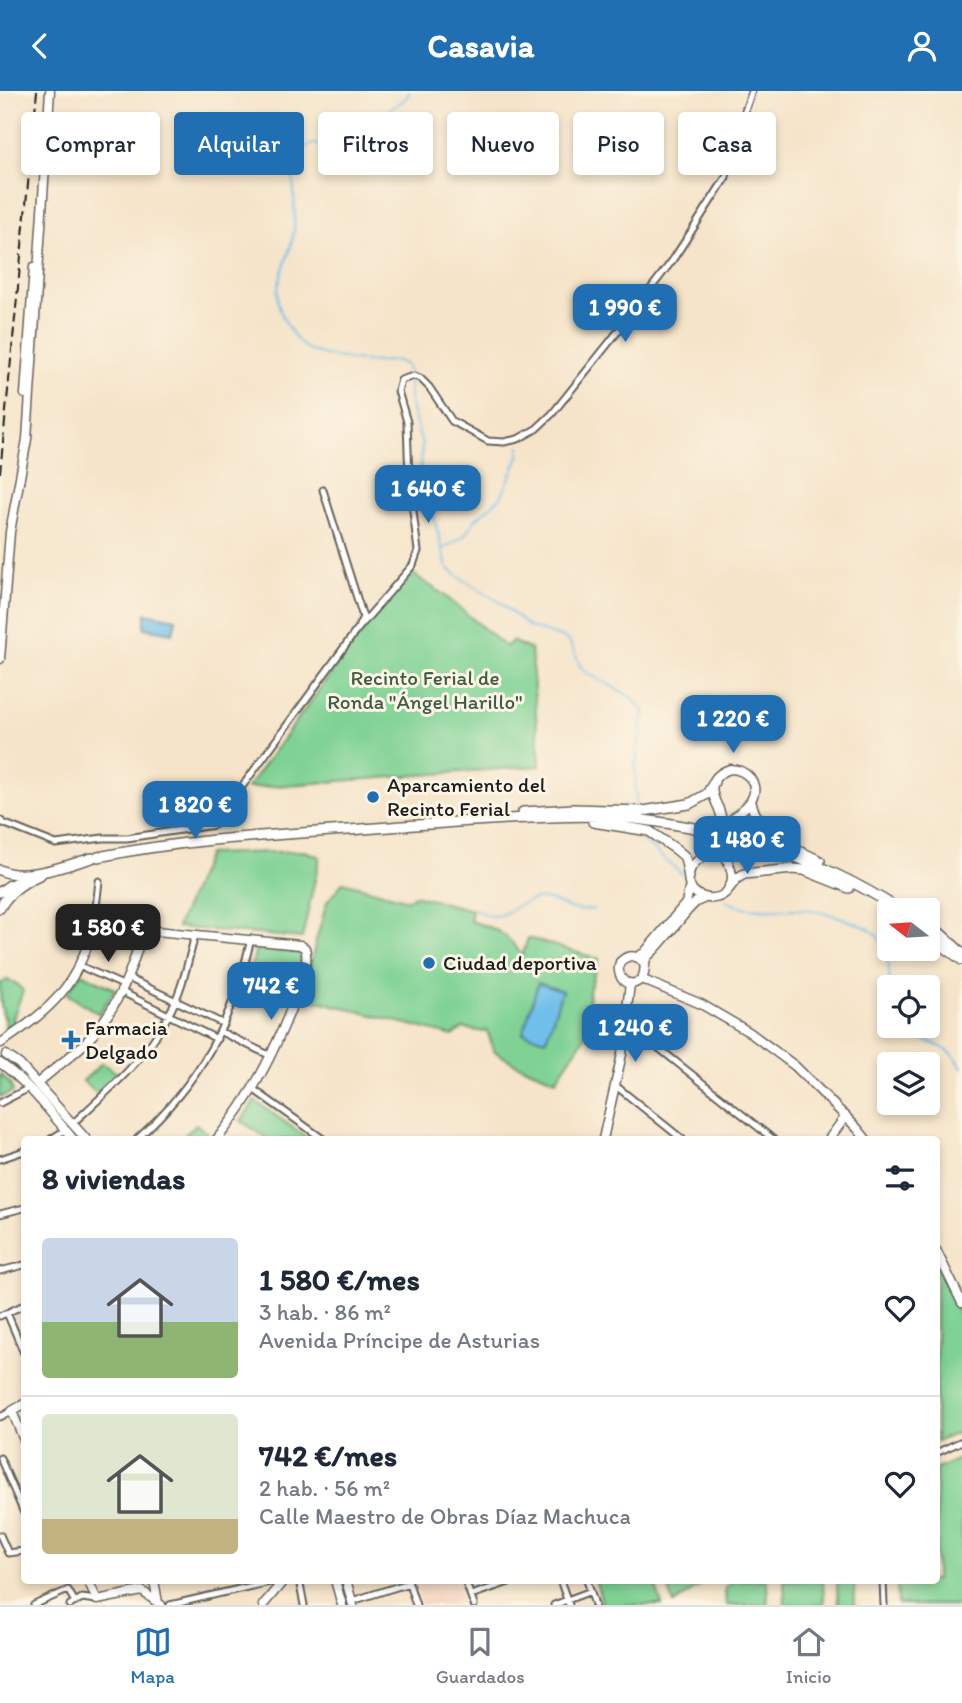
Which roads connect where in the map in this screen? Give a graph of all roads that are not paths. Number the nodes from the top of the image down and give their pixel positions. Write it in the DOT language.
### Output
graph roads {
  1 [pos="50,91"];
  2 [pos="752,91"];
  3 [pos="42,199"];
  4 [pos="31,297"];
  5 [pos="35,322"];
  6 [pos="27,353"];
  7 [pos="24,450"];
  8 [pos="323,490"];
  9 [pos="356,631"];
  10 [pos="0,659"];
  11 [pos="713,782"];
  12 [pos="751,803"];
  13 [pos="719,807"];
  14 [pos="741,810"];
  15 [pos="1,822"];
  16 [pos="452,822"];
  17 [pos="406,826"];
  18 [pos="704,857"];
  19 [pos="729,865"];
  20 [pos="0,870"];
  21 [pos="50,870"];
  22 [pos="38,873"];
  23 [pos="99,881"];
  24 [pos="690,881"];
  25 [pos="729,888"];
  26 [pos="0,892"];
  27 [pos="705,898"];
  28 [pos="879,898"];
  29 [pos="892,898"];
  30 [pos="877,903"];
  31 [pos="0,908"];
  32 [pos="94,925"];
  33 [pos="143,930"];
  34 [pos="940,934"];
  35 [pos="195,935"];
  36 [pos="940,938"];
  37 [pos="251,939"];
  38 [pos="940,942"];
  39 [pos="961,955"];
  40 [pos="637,957"];
  41 [pos="80,966"];
  42 [pos="645,966"];
  43 [pos="641,979"];
  44 [pos="630,983"];
  45 [pos="125,985"];
  46 [pos="176,1001"];
  47 [pos="169,1015"];
  48 [pos="626,1022"];
  49 [pos="224,1024"];
  50 [pos="220,1032"];
  51 [pos="217,1039"];
  52 [pos="1,1043"];
  53 [pos="272,1056"];
  54 [pos="2,1060"];
  55 [pos="33,1086"];
  56 [pos="616,1086"];
  57 [pos="253,1089"];
  58 [pos="0,1103"];
  59 [pos="846,1116"];
  60 [pos="68,1127"];
  61 [pos="55,1136"];
  62 [pos="72,1136"];
  63 [pos="82,1136"];
  64 [pos="139,1136"];
  65 [pos="219,1136"];
  66 [pos="319,1136"];
  67 [pos="604,1136"];
  68 [pos="678,1136"];
  69 [pos="769,1136"];
  70 [pos="831,1136"];
  71 [pos="863,1136"];
  72 [pos="21,1152"];
  73 [pos="0,1159"];
  74 [pos="21,1210"];
  75 [pos="0,1215"];
  76 [pos="940,1258"];
  77 [pos="21,1266"];
  78 [pos="1,1271"];
  79 [pos="962,1303"];
  80 [pos="21,1306"];
  81 [pos="7,1313"];
  82 [pos="0,1316"];
  83 [pos="21,1346"];
  84 [pos="21,1406"];
  85 [pos="12,1411"];
  86 [pos="0,1417"];
  87 [pos="21,1433"];
  88 [pos="962,1441"];
  89 [pos="940,1451"];
  90 [pos="0,1458"];
  91 [pos="21,1506"];
  92 [pos="0,1535"];
  93 [pos="21,1551"];
  94 [pos="90,1584"];
  95 [pos="155,1584"];
  96 [pos="262,1584"];
  97 [pos="281,1584"];
  98 [pos="300,1584"];
  99 [pos="336,1584"];
  100 [pos="347,1584"];
  101 [pos="404,1584"];
  102 [pos="409,1584"];
  103 [pos="467,1584"];
  104 [pos="503,1584"];
  105 [pos="561,1584"];
  106 [pos="588,1584"];
  107 [pos="883,1584"];
  108 [pos="591,1591"];
  109 [pos="471,1595"];
  110 [pos="97,1600"];
  111 [pos="353,1603"];
  112 [pos="568,1603"];
  113 [pos="72,1604"];
  114 [pos="160,1604"];
  115 [pos="303,1604"];
  116 [pos="414,1604"];
  117 [pos="34,1605"];
  118 [pos="170,1605"];
  119 [pos="263,1605"];
  120 [pos="342,1605"];
  121 [pos="474,1605"];
  122 [pos="554,1605"];
  123 [pos="596,1605"];
  124 [pos="884,1605"];
  1 -- 3 [label="main road"];
  2 -- 9 [label="street"];
  3 -- 4 [label="main road"];
  3 -- 5 [label="main road"];
  4 -- 5 [label="main road"];
  4 -- 6 [label="main road"];
  5 -- 6 [label="main road"];
  5 -- 7 [label="main road"];
  6 -- 7 [label="main road"];
  7 -- 10 [label="main road"];
  8 -- 9 [label="street"];
  9 -- 15 [label="street"];
  11 -- 12 [label="main road"];
  11 -- 13 [label="main road"];
  11 -- 16 [label="main road"];
  12 -- 14 [label="main road"];
  12 -- 29 [label="main road"];
  13 -- 14 [label="main road"];
  13 -- 14 [label="main road"];
  16 -- 17 [label="main road"];
  16 -- 28 [label="main road"];
  17 -- 21 [label="main road"];
  17 -- 24 [label="main road"];
  18 -- 19 [label="main road"];
  18 -- 19 [label="main road"];
  18 -- 24 [label="main road"];
  19 -- 25 [label="main road"];
  20 -- 22 [label="main road"];
  21 -- 22 [label="main road"];
  21 -- 31 [label="main road"];
  22 -- 26 [label="main road"];
  23 -- 32 [label="street"];
  24 -- 27 [label="main road"];
  24 -- 40 [label="main road"];
  25 -- 27 [label="main road"];
  25 -- 30 [label="main road"];
  27 -- 42 [label="main road"];
  32 -- 33 [label="main road"];
  32 -- 41 [label="main road"];
  33 -- 35 [label="main road"];
  33 -- 45 [label="main road"];
  34 -- 39 [label="main road"];
  35 -- 37 [label="main road"];
  35 -- 46 [label="street"];
  36 -- 39 [label="main road"];
  37 -- 49 [label="street"];
  37 -- 53 [label="main road"];
  38 -- 39 [label="main road"];
  40 -- 42 [label="main road"];
  40 -- 44 [label="main road"];
  41 -- 45 [label="street"];
  41 -- 52 [label="main road"];
  42 -- 43 [label="main road"];
  43 -- 44 [label="main road"];
  43 -- 59 [label="main road"];
  44 -- 48 [label="main road"];
  45 -- 46 [label="street"];
  45 -- 47 [label="street"];
  45 -- 55 [label="main road"];
  46 -- 47 [label="street"];
  46 -- 49 [label="street"];
  47 -- 51 [label="street"];
  47 -- 60 [label="street"];
  48 -- 56 [label="main road"];
  48 -- 69 [label="street"];
  49 -- 50 [label="street"];
  50 -- 51 [label="street"];
  50 -- 53 [label="street"];
  51 -- 64 [label="street"];
  52 -- 54 [label="main road"];
  53 -- 57 [label="main road"];
  54 -- 55 [label="main road"];
  55 -- 58 [label="street"];
  55 -- 60 [label="main road"];
  56 -- 67 [label="main road"];
  56 -- 68 [label="street"];
  57 -- 65 [label="main road"];
  57 -- 66 [label="street"];
  59 -- 70 [label="main road"];
  59 -- 71 [label="main road"];
  60 -- 61 [label="street"];
  60 -- 62 [label="main road"];
  60 -- 63 [label="main road"];
  72 -- 73 [label="street"];
  74 -- 75 [label="street"];
  76 -- 79 [label="main road"];
  77 -- 78 [label="street"];
  80 -- 81 [label="street"];
  81 -- 82 [label="street"];
  81 -- 83 [label="street"];
  84 -- 85 [label="main road"];
  85 -- 86 [label="street"];
  85 -- 87 [label="main road"];
  88 -- 89 [label="street"];
  90 -- 91 [label="street"];
  92 -- 93 [label="street"];
  94 -- 110 [label="main road"];
  95 -- 114 [label="main road"];
  96 -- 118 [label="street"];
  97 -- 119 [label="main road"];
  98 -- 115 [label="street"];
  99 -- 120 [label="main road"];
  100 -- 111 [label="main road"];
  101 -- 111 [label="street"];
  102 -- 116 [label="street"];
  103 -- 109 [label="street"];
  104 -- 109 [label="street"];
  105 -- 112 [label="street"];
  106 -- 108 [label="street"];
  107 -- 124 [label="street"];
  108 -- 112 [label="street"];
  108 -- 123 [label="street"];
  109 -- 121 [label="street"];
  110 -- 113 [label="street"];
  110 -- 114 [label="main road"];
  112 -- 122 [label="street"];
  113 -- 117 [label="street"];
}
